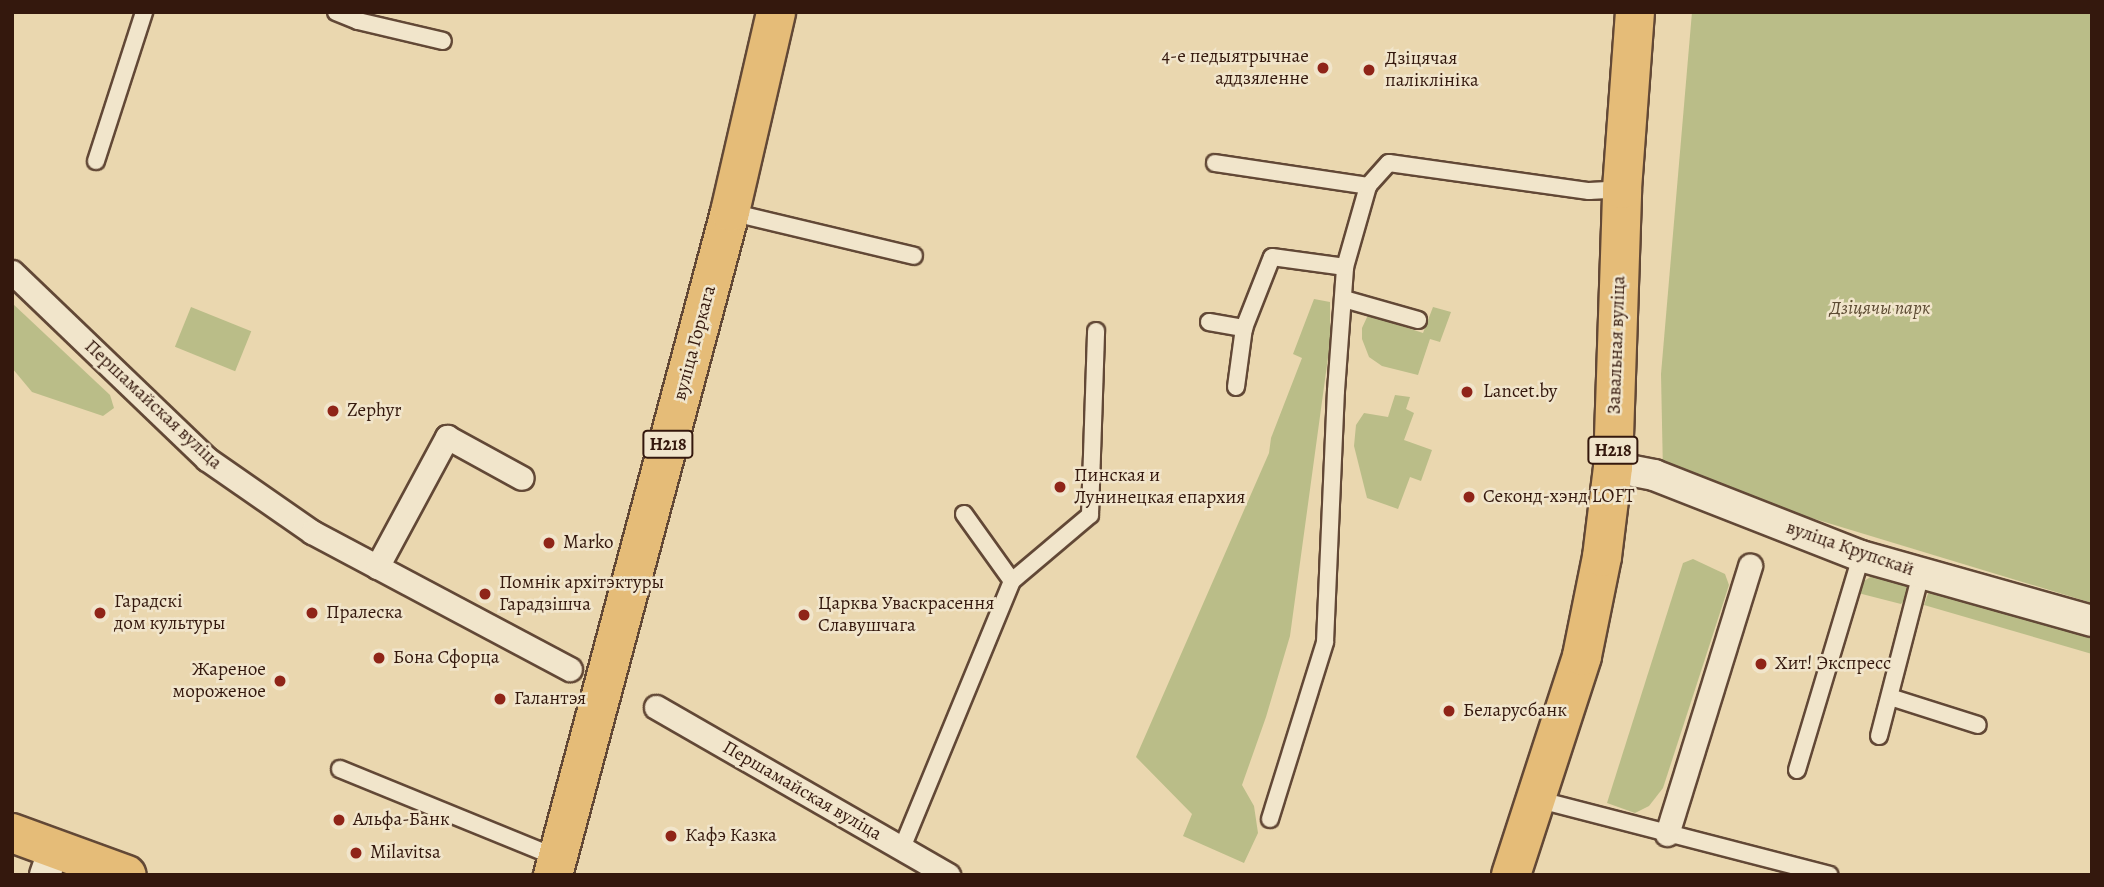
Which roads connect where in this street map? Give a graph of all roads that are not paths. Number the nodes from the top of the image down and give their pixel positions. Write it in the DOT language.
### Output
graph roads {
  1 [pos="144,12"];
  2 [pos="336,12"];
  3 [pos="776,12"];
  4 [pos="1635,12"];
  5 [pos="443,41"];
  6 [pos="96,161"];
  7 [pos="1215,163"];
  8 [pos="1368,186"];
  9 [pos="1622,189"];
  10 [pos="730,212"];
  11 [pos="914,256"];
  12 [pos="1345,267"];
  13 [pos="12,272"];
  14 [pos="1344,299"];
  15 [pos="1418,320"];
  16 [pos="1209,322"];
  17 [pos="1244,328"];
  18 [pos="1096,331"];
  19 [pos="1236,387"];
  20 [pos="1613,467"];
  21 [pos="522,478"];
  22 [pos="964,514"];
  23 [pos="1861,556"];
  24 [pos="377,566"];
  25 [pos="1750,566"];
  26 [pos="1921,574"];
  27 [pos="1012,582"];
  28 [pos="2092,621"];
  29 [pos="570,669"];
  30 [pos="1890,697"];
  31 [pos="656,707"];
  32 [pos="1978,725"];
  33 [pos="1879,736"];
  34 [pos="340,769"];
  35 [pos="1797,770"];
  36 [pos="1536,799"];
  37 [pos="1270,819"];
  38 [pos="12,833"];
  39 [pos="1667,834"];
  40 [pos="902,848"];
  41 [pos="50,862"];
  42 [pos="555,867"];
  43 [pos="127,875"];
  44 [pos="948,875"];
  45 [pos="1511,875"];
  46 [pos="1829,875"];
  1 -- 6 [label="lane"];
  2 -- 5 [label="lane"];
  3 -- 10 [label="main road, вуліца Горкага / Н218"];
  4 -- 9 [label="main road, Завальная вуліца / Н218"];
  7 -- 8 [label="lane"];
  8 -- 9 [label="lane"];
  8 -- 12 [label="lane"];
  9 -- 20 [label="main road, Завальная вуліца / Н218"];
  10 -- 11 [label="lane"];
  10 -- 42 [label="main road, вуліца Горкага / Н218"];
  12 -- 14 [label="lane"];
  12 -- 17 [label="lane"];
  13 -- 24 [label="street, Першамайская вуліца"];
  14 -- 15 [label="lane"];
  14 -- 37 [label="lane"];
  16 -- 17 [label="lane"];
  17 -- 19 [label="lane"];
  18 -- 27 [label="lane"];
  20 -- 23 [label="street, вуліца Крупскай"];
  20 -- 36 [label="main road, Завальная вуліца / Н218"];
  21 -- 24 [label="street"];
  22 -- 27 [label="lane"];
  23 -- 26 [label="street, вуліца Крупскай"];
  23 -- 35 [label="lane"];
  24 -- 29 [label="street, Першамайская вуліца"];
  25 -- 39 [label="street"];
  26 -- 28 [label="street, вуліца Крупскай"];
  26 -- 30 [label="lane"];
  27 -- 40 [label="lane"];
  30 -- 32 [label="lane"];
  30 -- 33 [label="lane"];
  31 -- 40 [label="street, Першамайская вуліца"];
  34 -- 42 [label="lane"];
  36 -- 39 [label="lane"];
  36 -- 45 [label="main road, Завальная вуліца / Н218"];
  38 -- 41 [label="main road"];
  39 -- 46 [label="lane"];
  40 -- 44 [label="street, Першамайская вуліца"];
  41 -- 43 [label="main road"];
}
